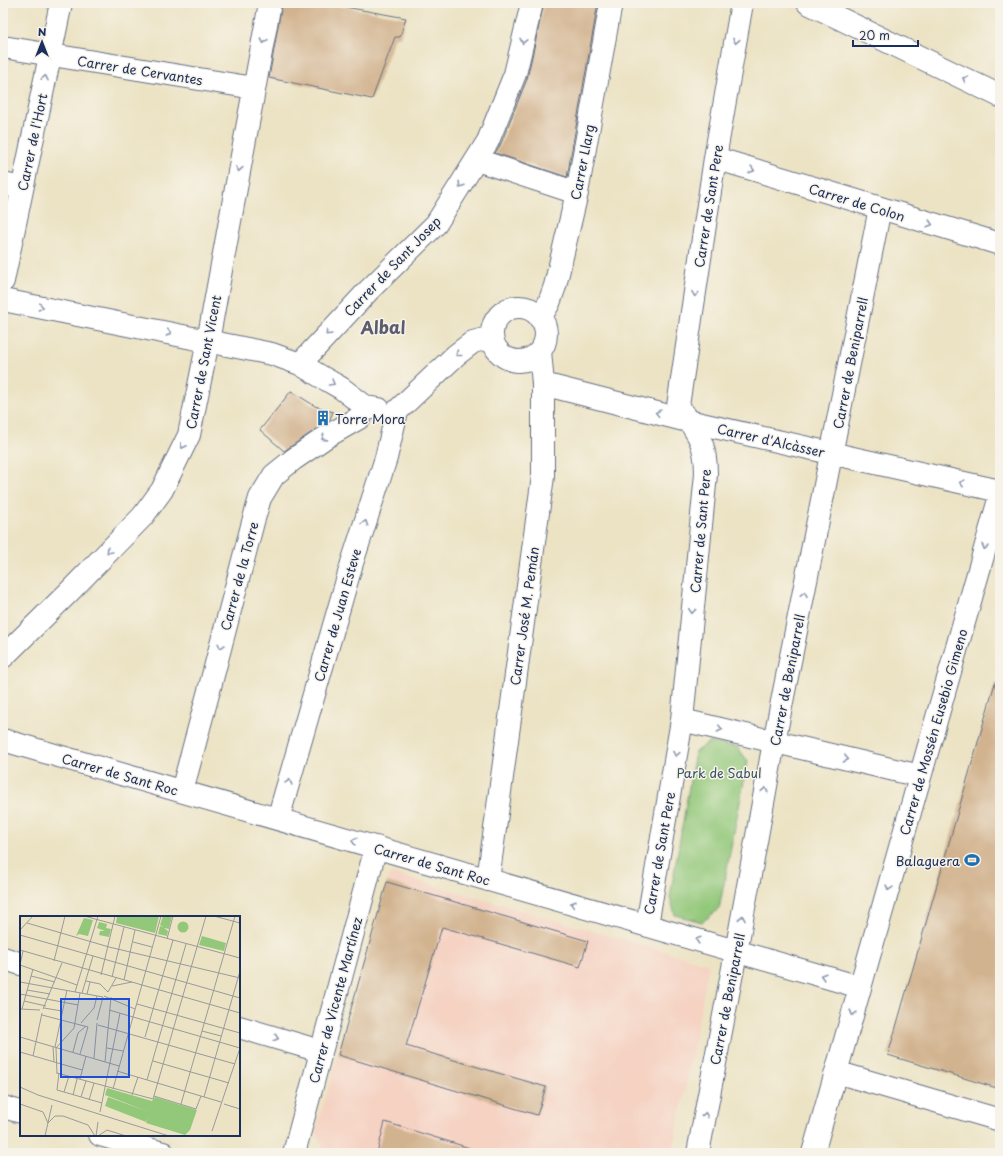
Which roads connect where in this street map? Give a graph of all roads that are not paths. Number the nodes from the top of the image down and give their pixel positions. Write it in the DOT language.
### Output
graph roads {
  1 [pos="61,3"];
  2 [pos="270,3"];
  3 [pos="532,3"];
  4 [pos="611,3"];
  5 [pos="742,3"];
  6 [pos="808,3"];
  7 [pos="3,47"];
  8 [pos="50,56"];
  9 [pos="254,88"];
  10 [pos="1000,96"];
  11 [pos="715,158"];
  12 [pos="477,160"];
  13 [pos="12,186"];
  14 [pos="577,193"];
  15 [pos="880,208"];
  16 [pos="1000,244"];
  17 [pos="3,281"];
  18 [pos="3,300"];
  19 [pos="540,318"];
  20 [pos="492,337"];
  21 [pos="208,341"];
  22 [pos="540,351"];
  23 [pos="300,364"];
  24 [pos="543,384"];
  25 [pos="366,407"];
  26 [pos="397,411"];
  27 [pos="688,420"];
  28 [pos="832,454"];
  29 [pos="1000,491"];
  30 [pos="1000,496"];
  31 [pos="3,657"];
  32 [pos="682,720"];
  33 [pos="3,740"];
  34 [pos="774,742"];
  35 [pos="920,776"];
  36 [pos="182,791"];
  37 [pos="278,819"];
  38 [pos="376,848"];
  39 [pos="488,880"];
  40 [pos="647,925"];
  41 [pos="736,952"];
  42 [pos="3,958"];
  43 [pos="20,964"];
  44 [pos="860,987"];
  45 [pos="240,1027"];
  46 [pos="320,1051"];
  47 [pos="836,1072"];
  48 [pos="3,1107"];
  49 [pos="20,1112"];
  50 [pos="1000,1120"];
  51 [pos="112,1143"];
  52 [pos="163,1153"];
  53 [pos="294,1153"];
  54 [pos="698,1153"];
  55 [pos="813,1153"];
  1 -- 8 [label="street, Carrer de l'Hort"];
  2 -- 9 [label="street, Carrer de Sant Vicent, one-way"];
  3 -- 12 [label="street, Carrer de Sant Josep, one-way"];
  4 -- 14 [label="street, Carrer Llarg"];
  5 -- 11 [label="street, Carrer de Sant Pere, one-way"];
  10 -- 6 [label="street, one-way"];
  7 -- 8 [label="street, Carrer de Cervantes"];
  8 -- 9 [label="street, Carrer de Cervantes"];
  13 -- 8 [label="street, Carrer de l'Hort, one-way"];
  9 -- 21 [label="street, Carrer de Sant Vicent, one-way"];
  11 -- 15 [label="street, Carrer de Colon, one-way"];
  11 -- 27 [label="street, Carrer de Sant Pere, one-way"];
  12 -- 14 [label="street"];
  12 -- 23 [label="street, Carrer de Sant Josep, one-way"];
  13 -- 17 [label="street, Carrer de l'Hort"];
  14 -- 19 [label="street, Carrer Llarg"];
  15 -- 16 [label="street, Carrer de Colon, one-way"];
  15 -- 28 [label="street, Carrer de Beniparrell"];
  18 -- 21 [label="street, one-way"];
  19 -- 20 [label="street"];
  19 -- 22 [label="street"];
  20 -- 22 [label="street"];
  20 -- 26 [label="street, one-way"];
  21 -- 23 [label="street"];
  21 -- 31 [label="street, Carrer de Sant Vicent, one-way"];
  22 -- 24 [label="street, Carrer José M. Pemán"];
  23 -- 25 [label="street, one-way"];
  27 -- 24 [label="street, Carrer d'Alcàsser, one-way"];
  24 -- 39 [label="street, Carrer José M. Pemán"];
  25 -- 26 [label="street"];
  25 -- 36 [label="street, Carrer de la Torre, one-way"];
  37 -- 26 [label="street, Carrer de Juan Esteve, one-way"];
  27 -- 28 [label="street, Carrer d'Alcàsser"];
  27 -- 32 [label="street, Carrer de Sant Pere, one-way"];
  29 -- 28 [label="street, Carrer d'Alcàsser, one-way"];
  34 -- 28 [label="street, Carrer de Beniparrell, one-way"];
  30 -- 35 [label="street, Carrer de Mossén Eusebio Gimeno, one-way"];
  32 -- 34 [label="street, one-way"];
  32 -- 40 [label="street, Carrer de Sant Pere, one-way"];
  33 -- 36 [label="street, Carrer de Sant Roc"];
  34 -- 35 [label="street, one-way"];
  41 -- 34 [label="street, Carrer de Beniparrell, one-way"];
  35 -- 44 [label="street, Carrer de Mossén Eusebio Gimeno, one-way"];
  36 -- 37 [label="street, Carrer de Sant Roc"];
  38 -- 37 [label="street, Carrer de Sant Roc, one-way"];
  38 -- 39 [label="street, Carrer de Sant Roc"];
  38 -- 46 [label="street, Carrer de Vicente Martínez"];
  40 -- 39 [label="street, Carrer de Sant Roc, one-way"];
  41 -- 40 [label="street, Carrer de Sant Roc, one-way"];
  44 -- 41 [label="street, Carrer de Sant Roc, one-way"];
  54 -- 41 [label="street, Carrer de Beniparrell, one-way"];
  42 -- 43 [label="street"];
  44 -- 47 [label="street, Carrer de Mossén Eusebio Gimeno, one-way"];
  45 -- 46 [label="street, one-way"];
  46 -- 53 [label="street, Carrer de Vicente Martínez"];
  47 -- 50 [label="street"];
  47 -- 55 [label="street, Carrer de Mossén Eusebio Gimeno"];
  48 -- 49 [label="street"];
  51 -- 52 [label="street"];
}
